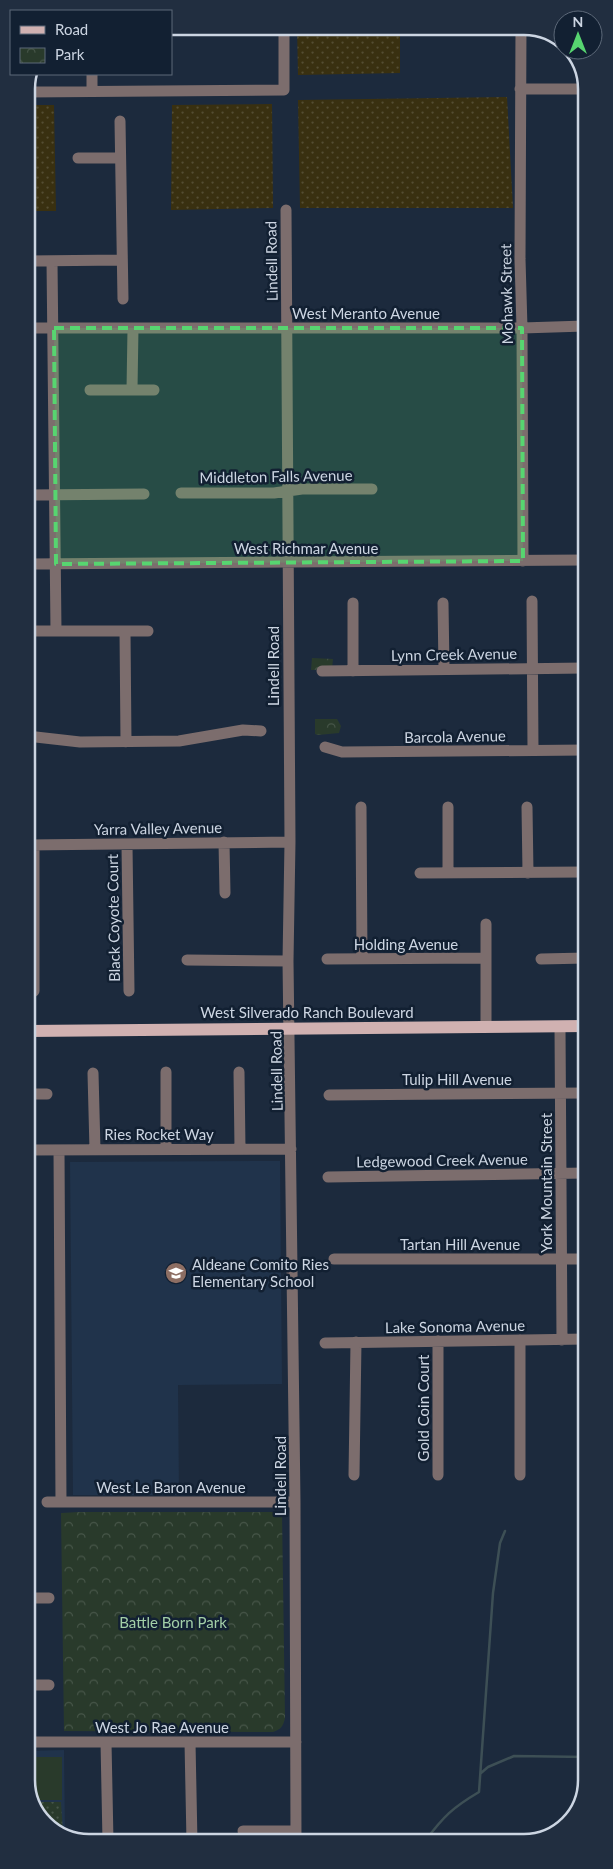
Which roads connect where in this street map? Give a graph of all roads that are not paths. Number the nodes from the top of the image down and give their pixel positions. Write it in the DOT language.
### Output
graph roads {
  1 [pos="284,35"];
  2 [pos="521,35"];
  3 [pos="92,75"];
  4 [pos="520,88"];
  5 [pos="578,88"];
  6 [pos="92,91"];
  7 [pos="35,92"];
  8 [pos="120,121"];
  9 [pos="78,158"];
  10 [pos="120,158"];
  11 [pos="286,210"];
  12 [pos="122,260"];
  13 [pos="35,261"];
  14 [pos="52,261"];
  15 [pos="123,299"];
  16 [pos="578,326"];
  17 [pos="35,328"];
  18 [pos="54,328"];
  19 [pos="133,328"];
  20 [pos="287,328"];
  21 [pos="522,328"];
  22 [pos="90,390"];
  23 [pos="132,390"];
  24 [pos="154,390"];
  25 [pos="372,489"];
  26 [pos="288,491"];
  27 [pos="181,493"];
  28 [pos="55,494"];
  29 [pos="144,494"];
  30 [pos="35,495"];
  31 [pos="578,560"];
  32 [pos="523,561"];
  33 [pos="288,563"];
  34 [pos="35,564"];
  35 [pos="56,564"];
  36 [pos="532,601"];
  37 [pos="353,603"];
  38 [pos="444,603"];
  39 [pos="125,631"];
  40 [pos="148,631"];
  41 [pos="35,632"];
  42 [pos="56,632"];
  43 [pos="532,668"];
  44 [pos="578,668"];
  45 [pos="353,670"];
  46 [pos="444,670"];
  47 [pos="322,671"];
  48 [pos="260,731"];
  49 [pos="35,737"];
  50 [pos="126,742"];
  51 [pos="324,747"];
  52 [pos="533,750"];
  53 [pos="578,750"];
  54 [pos="361,807"];
  55 [pos="448,807"];
  56 [pos="527,807"];
  57 [pos="224,842"];
  58 [pos="290,842"];
  59 [pos="128,844"];
  60 [pos="35,845"];
  61 [pos="578,872"];
  62 [pos="448,873"];
  63 [pos="528,873"];
  64 [pos="420,874"];
  65 [pos="225,893"];
  66 [pos="486,924"];
  67 [pos="486,958"];
  68 [pos="578,958"];
  69 [pos="327,959"];
  70 [pos="362,959"];
  71 [pos="542,959"];
  72 [pos="187,960"];
  73 [pos="288,961"];
  74 [pos="129,991"];
  75 [pos="578,1026"];
  76 [pos="486,1027"];
  77 [pos="560,1027"];
  78 [pos="290,1028"];
  79 [pos="35,1031"];
  80 [pos="166,1072"];
  81 [pos="239,1072"];
  82 [pos="93,1074"];
  83 [pos="560,1093"];
  84 [pos="578,1093"];
  85 [pos="35,1094"];
  86 [pos="48,1094"];
  87 [pos="329,1095"];
  88 [pos="166,1149"];
  89 [pos="240,1149"];
  90 [pos="291,1149"];
  91 [pos="35,1150"];
  92 [pos="59,1150"];
  93 [pos="95,1150"];
  94 [pos="578,1173"];
  95 [pos="561,1174"];
  96 [pos="328,1177"];
  97 [pos="334,1259"];
  98 [pos="561,1259"];
  99 [pos="578,1259"];
  100 [pos="578,1339"];
  101 [pos="520,1340"];
  102 [pos="562,1340"];
  103 [pos="438,1341"];
  104 [pos="356,1342"];
  105 [pos="324,1343"];
  106 [pos="354,1475"];
  107 [pos="438,1475"];
  108 [pos="520,1475"];
  109 [pos="47,1502"];
  110 [pos="62,1502"];
  111 [pos="295,1502"];
  112 [pos="35,1598"];
  113 [pos="49,1598"];
  114 [pos="35,1685"];
  115 [pos="49,1685"];
  116 [pos="35,1742"];
  117 [pos="106,1742"];
  118 [pos="190,1742"];
  119 [pos="296,1742"];
  120 [pos="243,1831"];
  121 [pos="108,1834"];
  122 [pos="192,1834"];
  123 [pos="275,1834"];
  124 [pos="296,1834"];
  1 -- 6 [label="street"];
  2 -- 4 [label="street, Mohawk Street"];
  3 -- 6 [label="street"];
  4 -- 5 [label="street"];
  4 -- 21 [label="street, Mohawk Street"];
  6 -- 7 [label="street"];
  8 -- 10 [label="street"];
  9 -- 10 [label="street"];
  10 -- 12 [label="street"];
  11 -- 20 [label="street, Lindell Road"];
  12 -- 14 [label="street"];
  12 -- 15 [label="street"];
  13 -- 14 [label="street"];
  14 -- 18 [label="street"];
  16 -- 21 [label="street, West Meranto Avenue"];
  17 -- 18 [label="street, West Meranto Avenue"];
  18 -- 19 [label="street, West Meranto Avenue"];
  18 -- 28 [label="street"];
  19 -- 20 [label="street, West Meranto Avenue"];
  19 -- 23 [label="street"];
  20 -- 21 [label="street, West Meranto Avenue"];
  20 -- 26 [label="street, Lindell Road"];
  21 -- 32 [label="street, Mohawk Street"];
  22 -- 23 [label="street"];
  23 -- 24 [label="street"];
  25 -- 26 [label="street, Middleton Falls Avenue"];
  26 -- 27 [label="street, Middleton Falls Avenue"];
  26 -- 33 [label="street, Lindell Road"];
  28 -- 29 [label="street"];
  28 -- 30 [label="street"];
  28 -- 35 [label="street"];
  31 -- 32 [label="street, West Richmar Avenue"];
  32 -- 33 [label="street, West Richmar Avenue"];
  33 -- 35 [label="street, West Richmar Avenue"];
  33 -- 58 [label="street, Lindell Road"];
  34 -- 35 [label="street, West Richmar Avenue"];
  35 -- 42 [label="street"];
  36 -- 43 [label="street"];
  37 -- 45 [label="street"];
  38 -- 46 [label="street"];
  39 -- 40 [label="street"];
  39 -- 42 [label="street"];
  39 -- 50 [label="street"];
  41 -- 42 [label="street"];
  43 -- 44 [label="street, Lynn Creek Avenue"];
  43 -- 46 [label="street, Lynn Creek Avenue"];
  43 -- 52 [label="street"];
  45 -- 46 [label="street, Lynn Creek Avenue"];
  45 -- 47 [label="street, Lynn Creek Avenue"];
  48 -- 50 [label="street"];
  49 -- 50 [label="street"];
  51 -- 52 [label="street, Barcola Avenue"];
  52 -- 53 [label="street, Barcola Avenue"];
  54 -- 70 [label="street"];
  55 -- 62 [label="street"];
  56 -- 63 [label="street"];
  57 -- 58 [label="street, Yarra Valley Avenue"];
  57 -- 59 [label="street, Yarra Valley Avenue"];
  57 -- 65 [label="street"];
  58 -- 73 [label="street, Lindell Road"];
  59 -- 60 [label="street, Yarra Valley Avenue"];
  59 -- 74 [label="street, Black Coyote Court"];
  61 -- 63 [label="street"];
  62 -- 63 [label="street"];
  62 -- 64 [label="street"];
  66 -- 67 [label="street"];
  67 -- 70 [label="street, Holding Avenue"];
  67 -- 76 [label="street"];
  68 -- 71 [label="street"];
  69 -- 70 [label="street, Holding Avenue"];
  72 -- 73 [label="street"];
  73 -- 78 [label="street, Lindell Road"];
  75 -- 77 [label="main road, West Silverado Ranch Boulevard"];
  76 -- 77 [label="main road, West Silverado Ranch Boulevard"];
  76 -- 78 [label="main road, West Silverado Ranch Boulevard"];
  77 -- 83 [label="street, York Mountain Street"];
  78 -- 79 [label="main road, West Silverado Ranch Boulevard"];
  78 -- 90 [label="street, Lindell Road"];
  80 -- 88 [label="street"];
  81 -- 89 [label="street"];
  82 -- 93 [label="street"];
  83 -- 84 [label="street, Tulip Hill Avenue"];
  83 -- 87 [label="street, Tulip Hill Avenue"];
  83 -- 95 [label="street, York Mountain Street"];
  85 -- 86 [label="street"];
  88 -- 89 [label="street, Ries Rocket Way"];
  88 -- 93 [label="street, Ries Rocket Way"];
  89 -- 90 [label="street, Ries Rocket Way"];
  90 -- 111 [label="street, Lindell Road"];
  91 -- 92 [label="street, Ries Rocket Way"];
  92 -- 93 [label="street, Ries Rocket Way"];
  92 -- 110 [label="street"];
  94 -- 95 [label="street, Ledgewood Creek Avenue"];
  95 -- 96 [label="street, Ledgewood Creek Avenue"];
  95 -- 98 [label="street, York Mountain Street"];
  97 -- 98 [label="street, Tartan Hill Avenue"];
  98 -- 99 [label="street, Tartan Hill Avenue"];
  98 -- 102 [label="street, York Mountain Street"];
  100 -- 102 [label="street, Lake Sonoma Avenue"];
  101 -- 102 [label="street, Lake Sonoma Avenue"];
  101 -- 103 [label="street, Lake Sonoma Avenue"];
  101 -- 108 [label="street"];
  103 -- 104 [label="street, Lake Sonoma Avenue"];
  103 -- 107 [label="street, Gold Coin Court"];
  104 -- 105 [label="street, Lake Sonoma Avenue"];
  104 -- 106 [label="street"];
  109 -- 110 [label="street, West Le Baron Avenue"];
  110 -- 111 [label="street, West Le Baron Avenue"];
  111 -- 119 [label="street, Lindell Road"];
  112 -- 113 [label="street"];
  114 -- 115 [label="street"];
  116 -- 117 [label="street, West Jo Rae Avenue"];
  117 -- 118 [label="street, West Jo Rae Avenue"];
  117 -- 121 [label="street"];
  118 -- 119 [label="street, West Jo Rae Avenue"];
  118 -- 122 [label="street"];
  119 -- 124 [label="street, Lindell Road"];
  120 -- 123 [label="street"];
}
